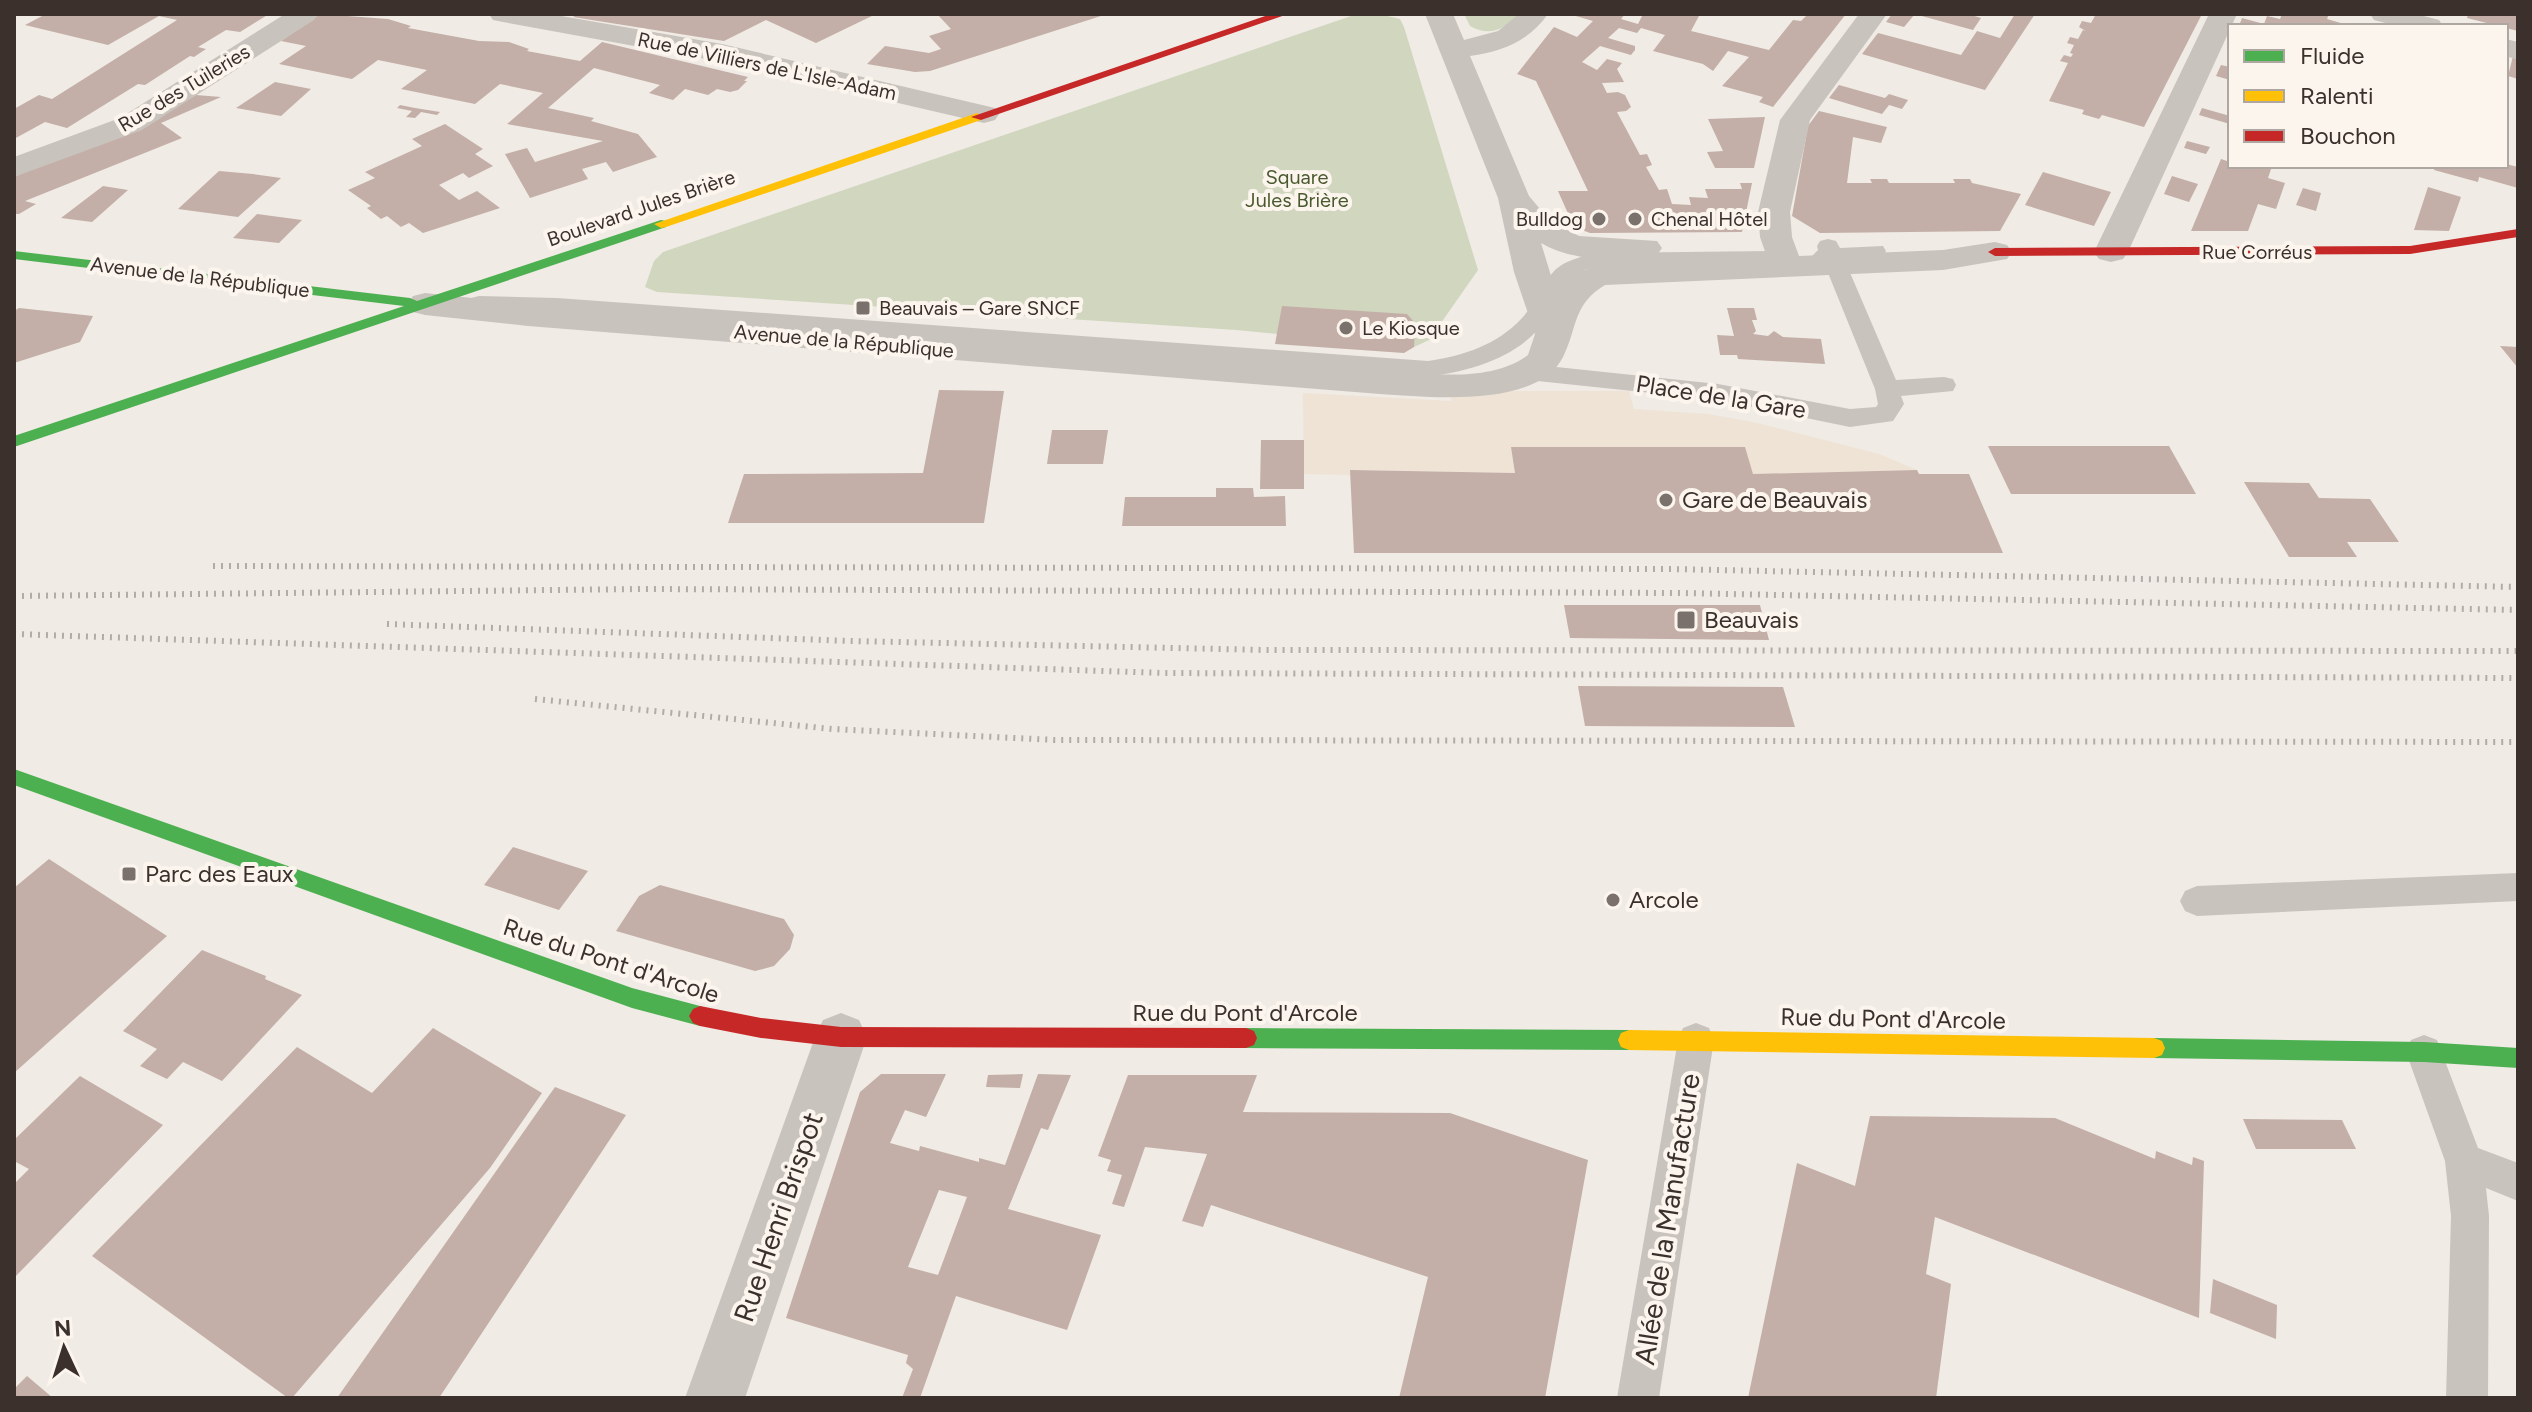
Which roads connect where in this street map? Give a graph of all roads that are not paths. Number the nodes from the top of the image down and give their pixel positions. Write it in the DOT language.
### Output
graph roads {
  1 [pos="304,14"];
  2 [pos="505,14"];
  3 [pos="1228,14"];
  4 [pos="1282,14"];
  5 [pos="1439,14"];
  6 [pos="1534,14"];
  7 [pos="1873,14"];
  8 [pos="2223,14"];
  9 [pos="2384,14"];
  10 [pos="2422,24"];
  11 [pos="1453,49"];
  12 [pos="985,101"];
  13 [pos="949,106"];
  14 [pos="911,119"];
  15 [pos="14,168"];
  16 [pos="1514,198"];
  17 [pos="2518,233"];
  18 [pos="1995,252"];
  19 [pos="2111,252"];
  20 [pos="14,255"];
  21 [pos="1832,255"];
  22 [pos="1783,257"];
  23 [pos="417,294"];
  24 [pos="371,298"];
  25 [pos="332,310"];
  26 [pos="1548,318"];
  27 [pos="1528,372"];
  28 [pos="1944,385"];
  29 [pos="1887,389"];
  30 [pos="14,442"];
  31 [pos="14,777"];
  32 [pos="2518,887"];
  33 [pos="2197,901"];
  34 [pos="841,1037"];
  35 [pos="1696,1040"];
  36 [pos="2424,1052"];
  37 [pos="2518,1058"];
  38 [pos="2464,1161"];
  39 [pos="2518,1182"];
  40 [pos="715,1398"];
  41 [pos="1638,1398"];
  42 [pos="2467,1398"];
  1 -- 15 [label="street, Rue des Tuileries"];
  2 -- 13 [label="street, Rue de Villiers de L'Isle-Adam"];
  3 -- 12 [label="street, Boulevard Jules Brière"];
  4 -- 12 [label="street, Boulevard Jules Brière"];
  5 -- 11 [label="street"];
  6 -- 11 [label="street"];
  7 -- 22 [label="street"];
  8 -- 19 [label="street"];
  9 -- 10 [label="street"];
  11 -- 16 [label="street"];
  12 -- 13 [label="street, Rue de Villiers de L'Isle-Adam"];
  12 -- 23 [label="street, Boulevard Jules Brière"];
  13 -- 14 [label="street"];
  16 -- 22 [label="street, Rue Corréus"];
  16 -- 26 [label="street"];
  17 -- 19 [label="street, Rue Corréus"];
  18 -- 19 [label="street, Rue Corréus"];
  18 -- 21 [label="street, Rue Corréus"];
  18 -- 21 [label="street, Rue Corréus"];
  20 -- 24 [label="street, Avenue de la République"];
  21 -- 22 [label="street, Rue Corréus"];
  21 -- 29 [label="lane"];
  22 -- 26 [label="street, Rue Corréus"];
  22 -- 26 [label="lane"];
  23 -- 24 [label="street, Avenue de la République"];
  23 -- 26 [label="lane"];
  23 -- 27 [label="street, Avenue de la République"];
  23 -- 30 [label="street, Boulevard Jules Brière"];
  24 -- 25 [label="street"];
  26 -- 27 [label="street"];
  27 -- 29 [label="lane, Place de la Gare"];
  28 -- 29 [label="lane"];
  31 -- 34 [label="street, Rue du Pont d'Arcole"];
  32 -- 33 [label="lane"];
  34 -- 35 [label="street, Rue du Pont d'Arcole"];
  34 -- 40 [label="street, Rue Henri Brispot"];
  35 -- 36 [label="street, Rue du Pont d'Arcole"];
  35 -- 41 [label="lane, Allée de la Manufacture"];
  36 -- 37 [label="street, Rue du Pont d'Arcole"];
  36 -- 38 [label="lane"];
  38 -- 39 [label="lane"];
  38 -- 42 [label="lane"];
}
